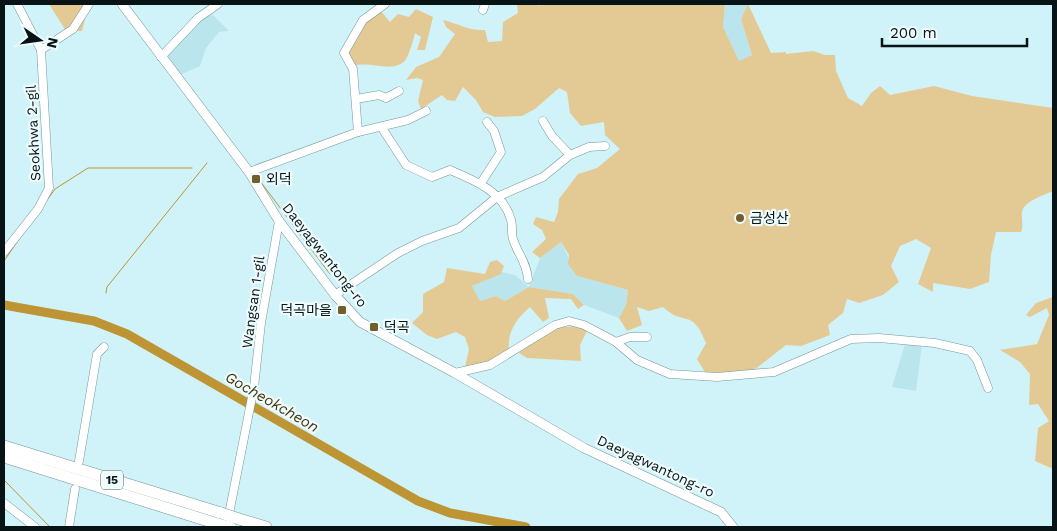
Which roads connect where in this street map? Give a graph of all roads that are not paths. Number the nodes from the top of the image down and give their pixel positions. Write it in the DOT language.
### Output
graph roads {
  1 [pos="17,4"];
  2 [pos="89,4"];
  3 [pos="122,4"];
  4 [pos="218,4"];
  5 [pos="385,4"];
  6 [pos="41,50"];
  7 [pos="161,57"];
  8 [pos="399,91"];
  9 [pos="356,99"];
  10 [pos="426,111"];
  11 [pos="543,121"];
  12 [pos="487,122"];
  13 [pos="382,128"];
  14 [pos="358,132"];
  15 [pos="605,146"];
  16 [pos="570,155"];
  17 [pos="251,171"];
  18 [pos="481,183"];
  19 [pos="496,196"];
  20 [pos="279,221"];
  21 [pos="4,252"];
  22 [pos="528,279"];
  23 [pos="335,295"];
  24 [pos="647,337"];
  25 [pos="616,342"];
  26 [pos="104,347"];
  27 [pos="455,373"];
  28 [pos="988,388"];
  29 [pos="4,446"];
  30 [pos="4,457"];
  31 [pos="79,461"];
  32 [pos="75,489"];
  33 [pos="4,503"];
  34 [pos="224,523"];
  35 [pos="34,527"];
  36 [pos="70,527"];
  37 [pos="266,527"];
  38 [pos="733,527"];
  1 -- 6 [label="street, Seokhwa 2-gil"];
  2 -- 6 [label="street"];
  3 -- 7 [label="main road, Daeyagwantong-ro"];
  4 -- 7 [label="street"];
  5 -- 9 [label="street"];
  6 -- 21 [label="street, Seokhwa 2-gil"];
  7 -- 17 [label="main road, Daeyagwantong-ro"];
  8 -- 9 [label="street"];
  9 -- 14 [label="street"];
  10 -- 13 [label="street"];
  11 -- 16 [label="street"];
  12 -- 18 [label="street"];
  13 -- 14 [label="street"];
  13 -- 18 [label="street"];
  14 -- 17 [label="street"];
  15 -- 16 [label="street"];
  16 -- 19 [label="street"];
  17 -- 20 [label="main road, Daeyagwantong-ro"];
  18 -- 19 [label="street"];
  19 -- 22 [label="street"];
  19 -- 23 [label="street"];
  20 -- 23 [label="main road, Daeyagwantong-ro"];
  20 -- 34 [label="street, Wangsan 1-gil"];
  23 -- 27 [label="main road, Daeyagwantong-ro"];
  24 -- 25 [label="street"];
  25 -- 27 [label="street"];
  25 -- 28 [label="street"];
  26 -- 31 [label="street"];
  27 -- 38 [label="main road, Daeyagwantong-ro"];
  29 -- 34 [label="highway, 15"];
  30 -- 34 [label="highway, 15"];
  32 -- 36 [label="street"];
  33 -- 35 [label="street"];
  34 -- 37 [label="highway, 15, bridge"];
}
